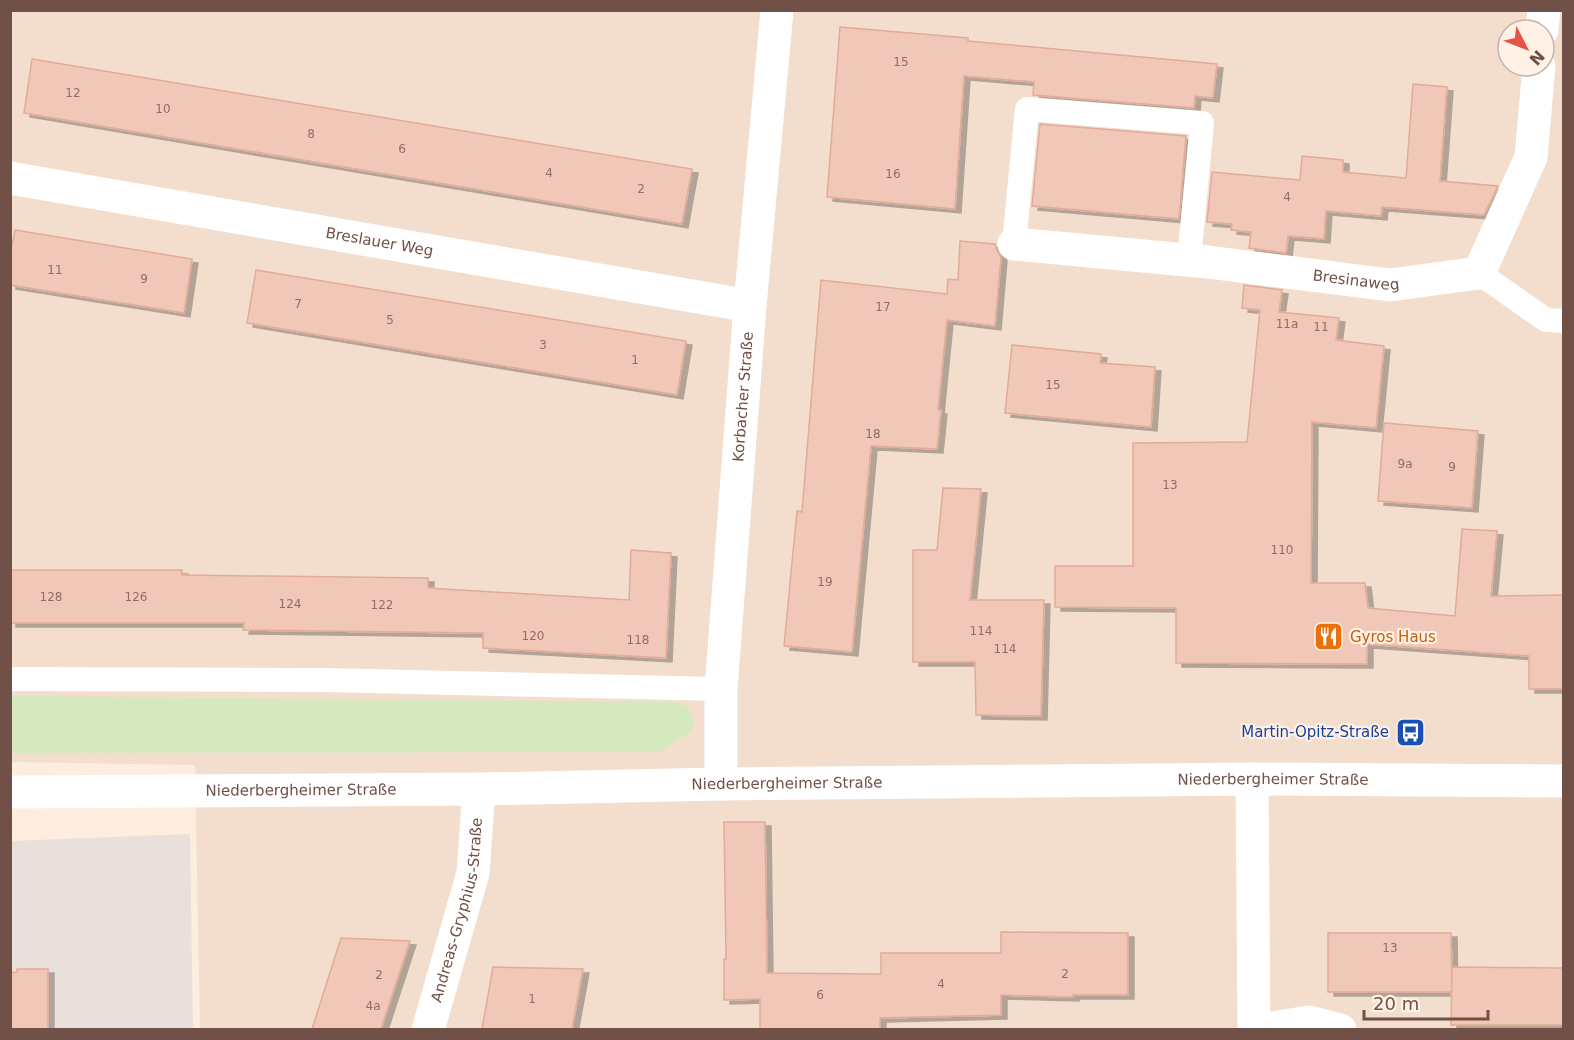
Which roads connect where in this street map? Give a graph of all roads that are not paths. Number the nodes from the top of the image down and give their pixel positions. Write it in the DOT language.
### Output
graph roads {
  1 [pos="777,10"];
  2 [pos="1538,78"];
  3 [pos="10,178"];
  4 [pos="1014,244"];
  5 [pos="1189,260"];
  6 [pos="1479,273"];
  7 [pos="750,306"];
  8 [pos="1563,321"];
  9 [pos="10,679"];
  10 [pos="721,689"];
  11 [pos="1252,779"];
  12 [pos="1563,781"];
  13 [pos="722,784"];
  14 [pos="479,789"];
  15 [pos="10,792"];
  16 [pos="428,1029"];
  17 [pos="1254,1029"];
  18 [pos="1261,1029"];
  19 [pos="1340,1029"];
  1 -- 7 [label="street, Korbacher Straße"];
  2 -- 6 [label="street"];
  3 -- 7 [label="street, Breslauer Weg"];
  4 -- 5 [label="street, Bresinaweg"];
  4 -- 5 [label="lane"];
  5 -- 6 [label="street, Bresinaweg"];
  6 -- 8 [label="lane"];
  7 -- 10 [label="street, Korbacher Straße"];
  9 -- 10 [label="lane"];
  10 -- 13 [label="street, Korbacher Straße"];
  11 -- 12 [label="street, Niederbergheimer Straße"];
  11 -- 13 [label="street, Niederbergheimer Straße"];
  11 -- 17 [label="street"];
  13 -- 14 [label="street, Niederbergheimer Straße"];
  14 -- 15 [label="street, Niederbergheimer Straße"];
  14 -- 16 [label="street, Andreas-Gryphius-Straße"];
  18 -- 19 [label="street"];
}
